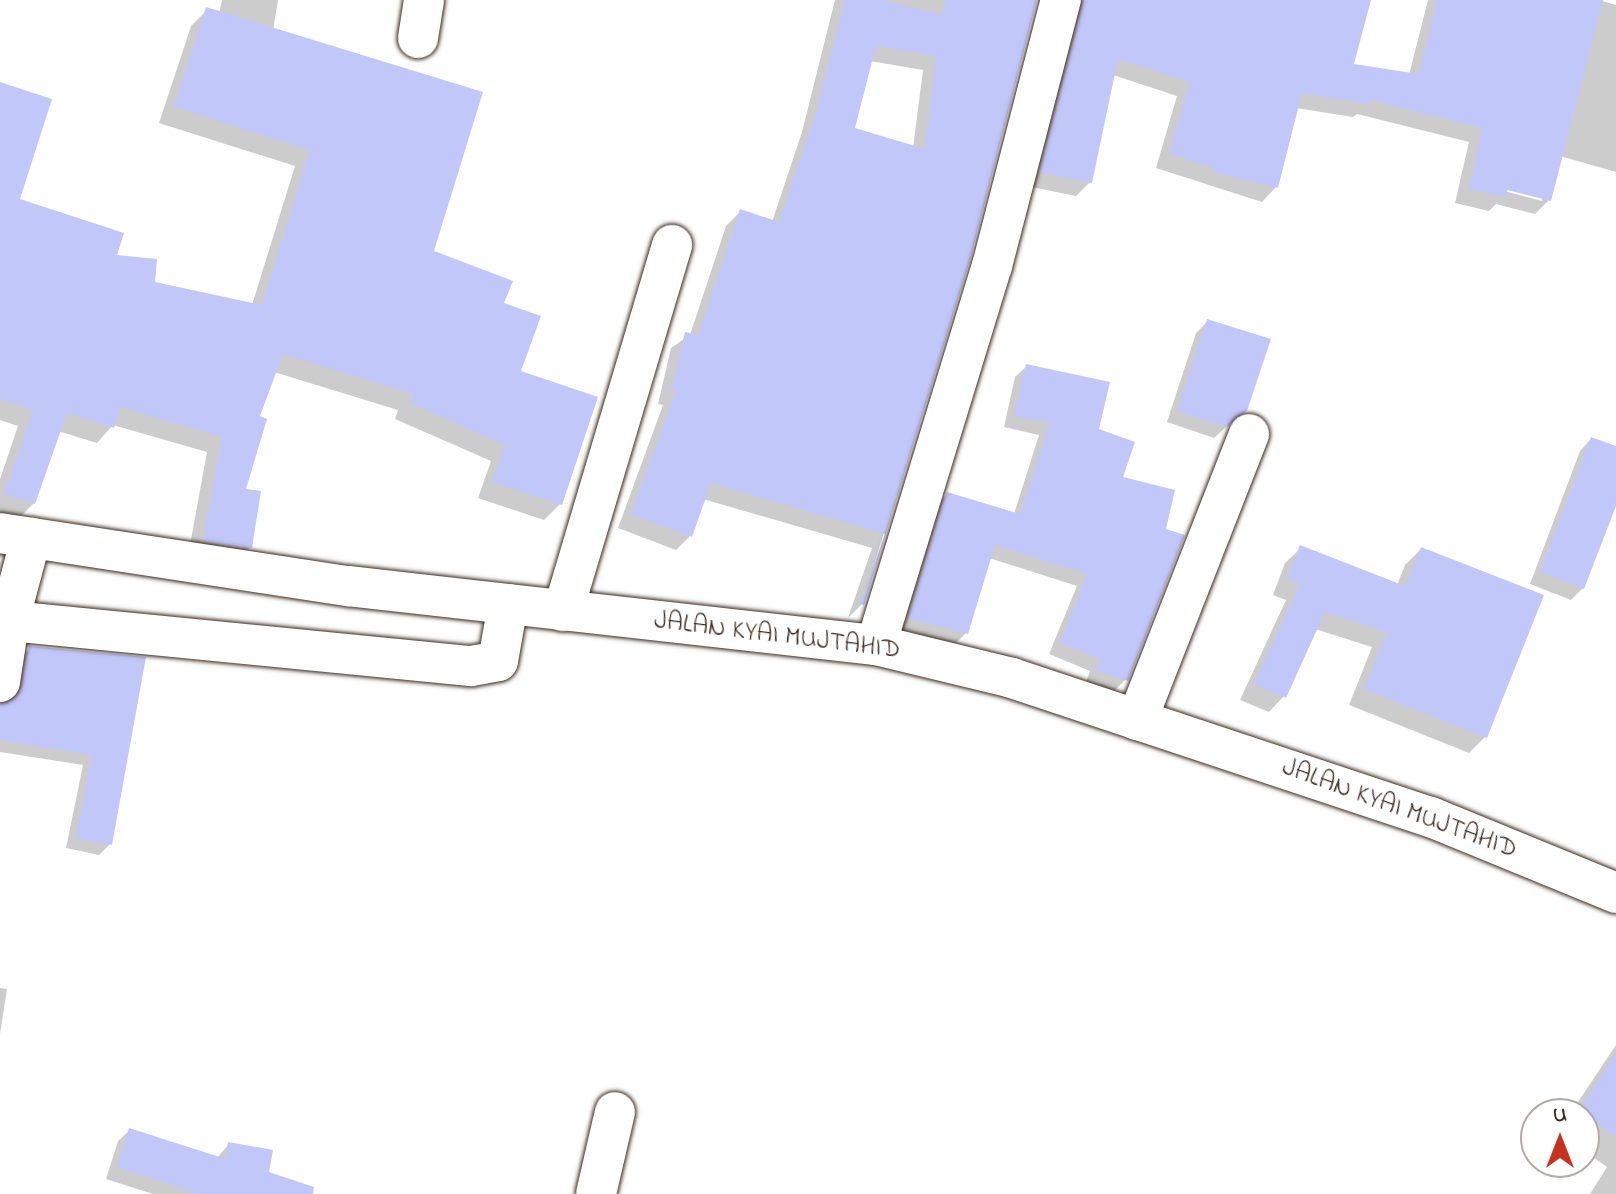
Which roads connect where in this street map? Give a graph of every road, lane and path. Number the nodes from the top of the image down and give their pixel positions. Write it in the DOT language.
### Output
graph roads {
  1 [pos="1061,0"];
  2 [pos="672,245"];
  3 [pos="1249,434"];
  4 [pos="19,542"];
  5 [pos="563,611"];
  6 [pos="6,619"];
  7 [pos="505,623"];
  8 [pos="876,645"];
  9 [pos="0,682"];
  10 [pos="1137,720"];
  11 [pos="1616,893"];
  12 [pos="615,1112"];
  13 [pos="596,1194"];
  1 -- 8 [label="street"];
  2 -- 5 [label="street"];
  3 -- 10 [label="street"];
  4 -- 6 [label="street"];
  4 -- 7 [label="street, JALAN KYAI MUJTAHID"];
  5 -- 7 [label="street, JALAN KYAI MUJTAHID"];
  5 -- 8 [label="street, JALAN KYAI MUJTAHID"];
  6 -- 7 [label="street"];
  6 -- 9 [label="street"];
  8 -- 10 [label="street, JALAN KYAI MUJTAHID"];
  10 -- 11 [label="street, JALAN KYAI MUJTAHID"];
  12 -- 13 [label="street"];
}
